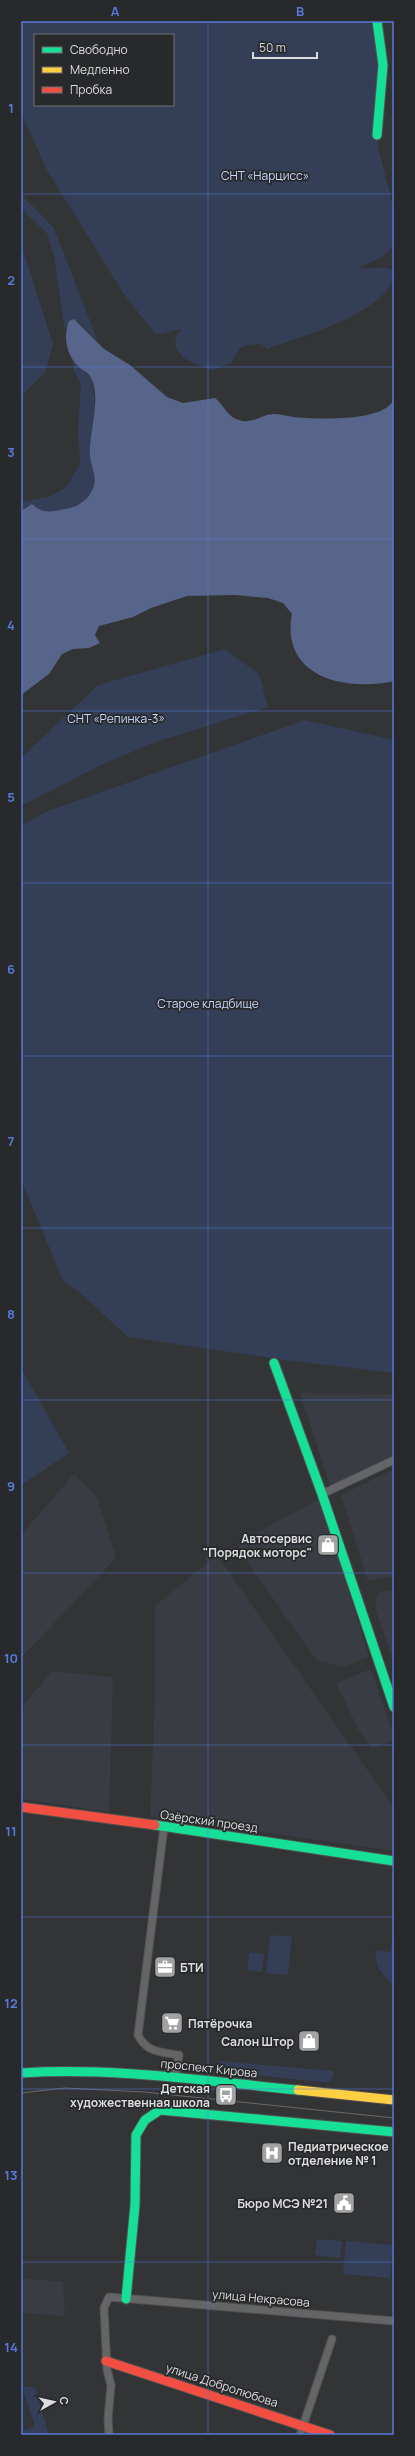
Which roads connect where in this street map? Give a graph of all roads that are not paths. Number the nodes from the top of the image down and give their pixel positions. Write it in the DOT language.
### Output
graph roads {
  1 [pos="378,21"];
  2 [pos="377,136"];
  3 [pos="274,1363"];
  4 [pos="394,1460"];
  5 [pos="322,1494"];
  6 [pos="394,1708"];
  7 [pos="21,1808"];
  8 [pos="164,1827"];
  9 [pos="394,1861"];
  10 [pos="21,2073"];
  11 [pos="175,2076"];
  12 [pos="394,2100"];
  13 [pos="394,2132"];
  14 [pos="126,2299"];
  15 [pos="394,2321"];
  16 [pos="332,2339"];
  17 [pos="106,2360"];
  18 [pos="303,2425"];
  19 [pos="109,2435"];
  20 [pos="300,2435"];
  21 [pos="330,2435"];
  1 -- 2 [label="street"];
  3 -- 5 [label="street"];
  4 -- 5 [label="street"];
  5 -- 6 [label="street"];
  7 -- 8 [label="street, Озёрский проезд"];
  8 -- 9 [label="street, Озёрский проезд"];
  8 -- 11 [label="street"];
  10 -- 11 [label="street, проспект Кирова"];
  11 -- 12 [label="street, проспект Кирова"];
  13 -- 14 [label="street"];
  14 -- 15 [label="street, улица Некрасова"];
  14 -- 17 [label="street, улица Некрасова"];
  16 -- 18 [label="street"];
  17 -- 18 [label="street, улица Добролюбова"];
  17 -- 19 [label="street"];
  18 -- 20 [label="street"];
  18 -- 21 [label="street, улица Добролюбова"];
}
